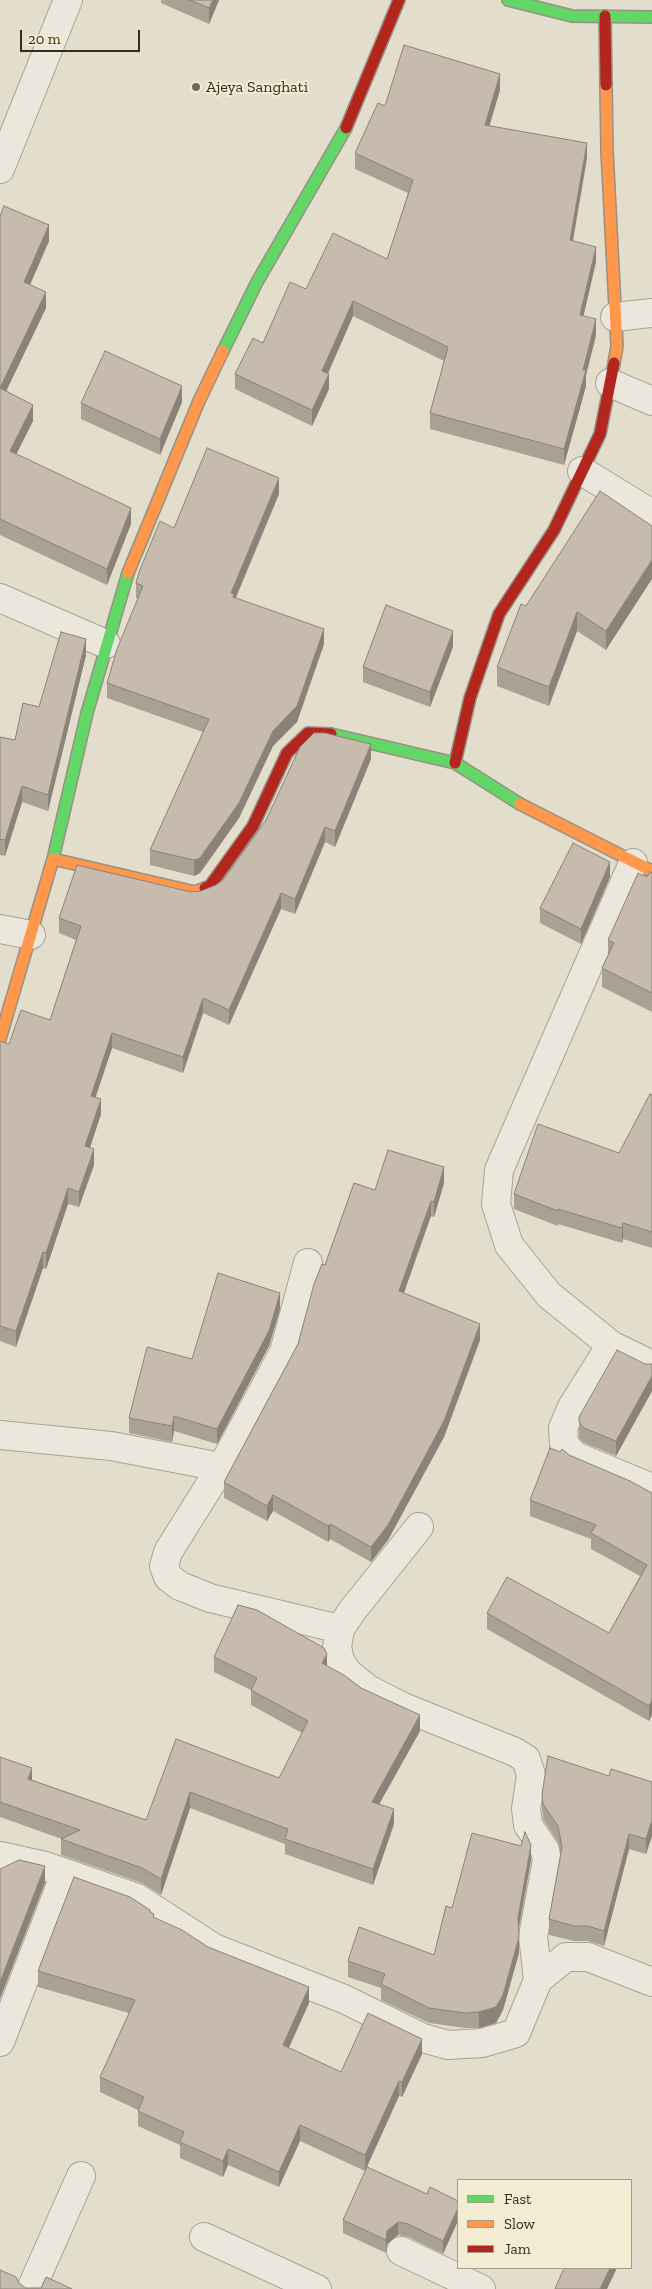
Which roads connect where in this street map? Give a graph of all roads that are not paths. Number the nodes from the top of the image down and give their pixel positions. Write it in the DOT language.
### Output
graph roads {
  1 [pos="68,0"];
  2 [pos="399,0"];
  3 [pos="508,0"];
  4 [pos="605,16"];
  5 [pos="652,17"];
  6 [pos="0,169"];
  7 [pos="652,313"];
  8 [pos="615,317"];
  9 [pos="610,382"];
  10 [pos="652,401"];
  11 [pos="582,471"];
  12 [pos="652,514"];
  13 [pos="0,598"];
  14 [pos="106,644"];
  15 [pos="455,763"];
  16 [pos="53,859"];
  17 [pos="642,867"];
  18 [pos="0,929"];
  19 [pos="31,936"];
  20 [pos="0,1039"];
  21 [pos="308,1263"];
  22 [pos="611,1345"];
  23 [pos="652,1365"];
  24 [pos="0,1435"];
  25 [pos="221,1467"];
  26 [pos="652,1488"];
  27 [pos="419,1527"];
  28 [pos="340,1629"];
  29 [pos="0,1856"];
  30 [pos="65,1874"];
  31 [pos="538,1980"];
  32 [pos="652,1981"];
  33 [pos="0,2042"];
  34 [pos="82,2176"];
  35 [pos="204,2237"];
  36 [pos="401,2251"];
  37 [pos="477,2288"];
  38 [pos="31,2289"];
  39 [pos="316,2289"];
  1 -- 6 [label="street"];
  2 -- 14 [label="street"];
  3 -- 4 [label="street"];
  4 -- 5 [label="street"];
  4 -- 8 [label="street"];
  7 -- 8 [label="street"];
  8 -- 9 [label="street"];
  9 -- 10 [label="street"];
  9 -- 11 [label="street"];
  11 -- 12 [label="street"];
  11 -- 15 [label="street"];
  13 -- 14 [label="street"];
  14 -- 16 [label="street"];
  15 -- 16 [label="street"];
  15 -- 17 [label="street"];
  16 -- 19 [label="street"];
  17 -- 22 [label="street"];
  18 -- 19 [label="street"];
  19 -- 20 [label="street"];
  21 -- 25 [label="street"];
  22 -- 23 [label="street"];
  22 -- 26 [label="street"];
  24 -- 25 [label="street"];
  25 -- 28 [label="street"];
  27 -- 28 [label="street"];
  28 -- 31 [label="street"];
  29 -- 30 [label="street"];
  30 -- 31 [label="street"];
  30 -- 33 [label="street"];
  31 -- 32 [label="street"];
  34 -- 38 [label="street"];
  35 -- 39 [label="street"];
  36 -- 37 [label="street"];
}
